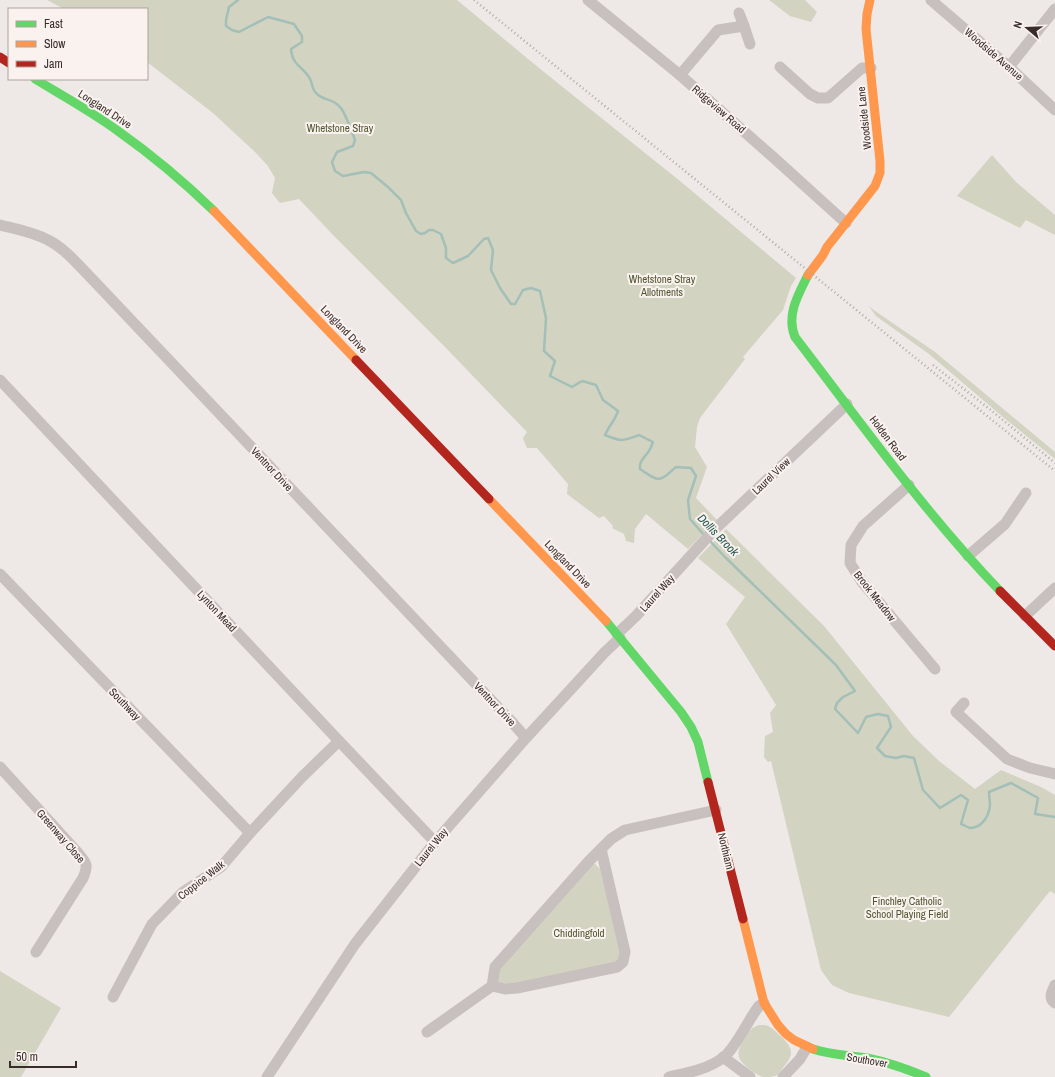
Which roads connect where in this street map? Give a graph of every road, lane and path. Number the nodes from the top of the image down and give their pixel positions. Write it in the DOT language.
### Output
graph roads {
  1 [pos="588,0"];
  2 [pos="870,0"];
  3 [pos="931,0"];
  4 [pos="1055,9"];
  5 [pos="739,14"];
  6 [pos="744,26"];
  7 [pos="750,44"];
  8 [pos="1009,66"];
  9 [pos="780,67"];
  10 [pos="871,68"];
  11 [pos="680,75"];
  12 [pos="37,80"];
  13 [pos="1055,110"];
  14 [pos="846,223"];
  15 [pos="0,225"];
  16 [pos="0,380"];
  17 [pos="847,404"];
  18 [pos="909,485"];
  19 [pos="1026,493"];
  20 [pos="696,549"];
  21 [pos="968,556"];
  22 [pos="0,574"];
  23 [pos="1055,588"];
  24 [pos="1025,616"];
  25 [pos="616,633"];
  26 [pos="1055,646"];
  27 [pos="935,669"];
  28 [pos="964,703"];
  29 [pos="526,738"];
  30 [pos="338,741"];
  31 [pos="0,767"];
  32 [pos="1055,774"];
  33 [pos="716,810"];
  34 [pos="250,834"];
  35 [pos="435,842"];
  36 [pos="601,849"];
  37 [pos="36,952"];
  38 [pos="1055,985"];
  39 [pos="492,986"];
  40 [pos="113,997"];
  41 [pos="764,1003"];
  42 [pos="1055,1003"];
  43 [pos="427,1032"];
  44 [pos="807,1047"];
  45 [pos="723,1057"];
  46 [pos="267,1077"];
  47 [pos="669,1077"];
  48 [pos="750,1077"];
  49 [pos="784,1077"];
  50 [pos="926,1077"];
  1 -- 11 [label="street, Ridgeview Road"];
  2 -- 10 [label="street, Woodside Lane"];
  3 -- 8 [label="street, Woodside Avenue"];
  4 -- 8 [label="street"];
  5 -- 6 [label="street"];
  6 -- 7 [label="street"];
  6 -- 11 [label="street"];
  8 -- 13 [label="street, Woodside Avenue"];
  9 -- 10 [label="street"];
  10 -- 14 [label="street, Woodside Lane"];
  11 -- 14 [label="street, Ridgeview Road"];
  12 -- 25 [label="street, Longland Drive"];
  14 -- 17 [label="street, Holden Road"];
  15 -- 29 [label="street, Ventnor Drive"];
  16 -- 30 [label="street, Lynton Mead"];
  17 -- 18 [label="street, Holden Road"];
  17 -- 20 [label="street, Laurel View"];
  18 -- 21 [label="street, Holden Road"];
  18 -- 27 [label="street, Brook Meadow"];
  19 -- 21 [label="street"];
  20 -- 25 [label="street, Laurel Way"];
  21 -- 24 [label="street, Holden Road"];
  22 -- 34 [label="street, Southway"];
  23 -- 24 [label="street"];
  24 -- 26 [label="street, Holden Road"];
  25 -- 29 [label="street, Laurel Way"];
  25 -- 33 [label="street, Northiam"];
  28 -- 32 [label="street"];
  29 -- 35 [label="street, Laurel Way"];
  30 -- 34 [label="street, Coppice Walk"];
  30 -- 35 [label="street, Lynton Mead"];
  31 -- 37 [label="street, Greenway Close"];
  33 -- 36 [label="street"];
  33 -- 41 [label="street, Northiam"];
  34 -- 40 [label="street, Coppice Walk"];
  35 -- 46 [label="street, Laurel Way"];
  36 -- 39 [label="street"];
  36 -- 39 [label="street"];
  38 -- 42 [label="street"];
  39 -- 43 [label="street"];
  41 -- 44 [label="street, Northiam"];
  41 -- 45 [label="street"];
  44 -- 49 [label="street"];
  44 -- 50 [label="street, Southover"];
  45 -- 47 [label="street"];
  45 -- 48 [label="street"];
}
